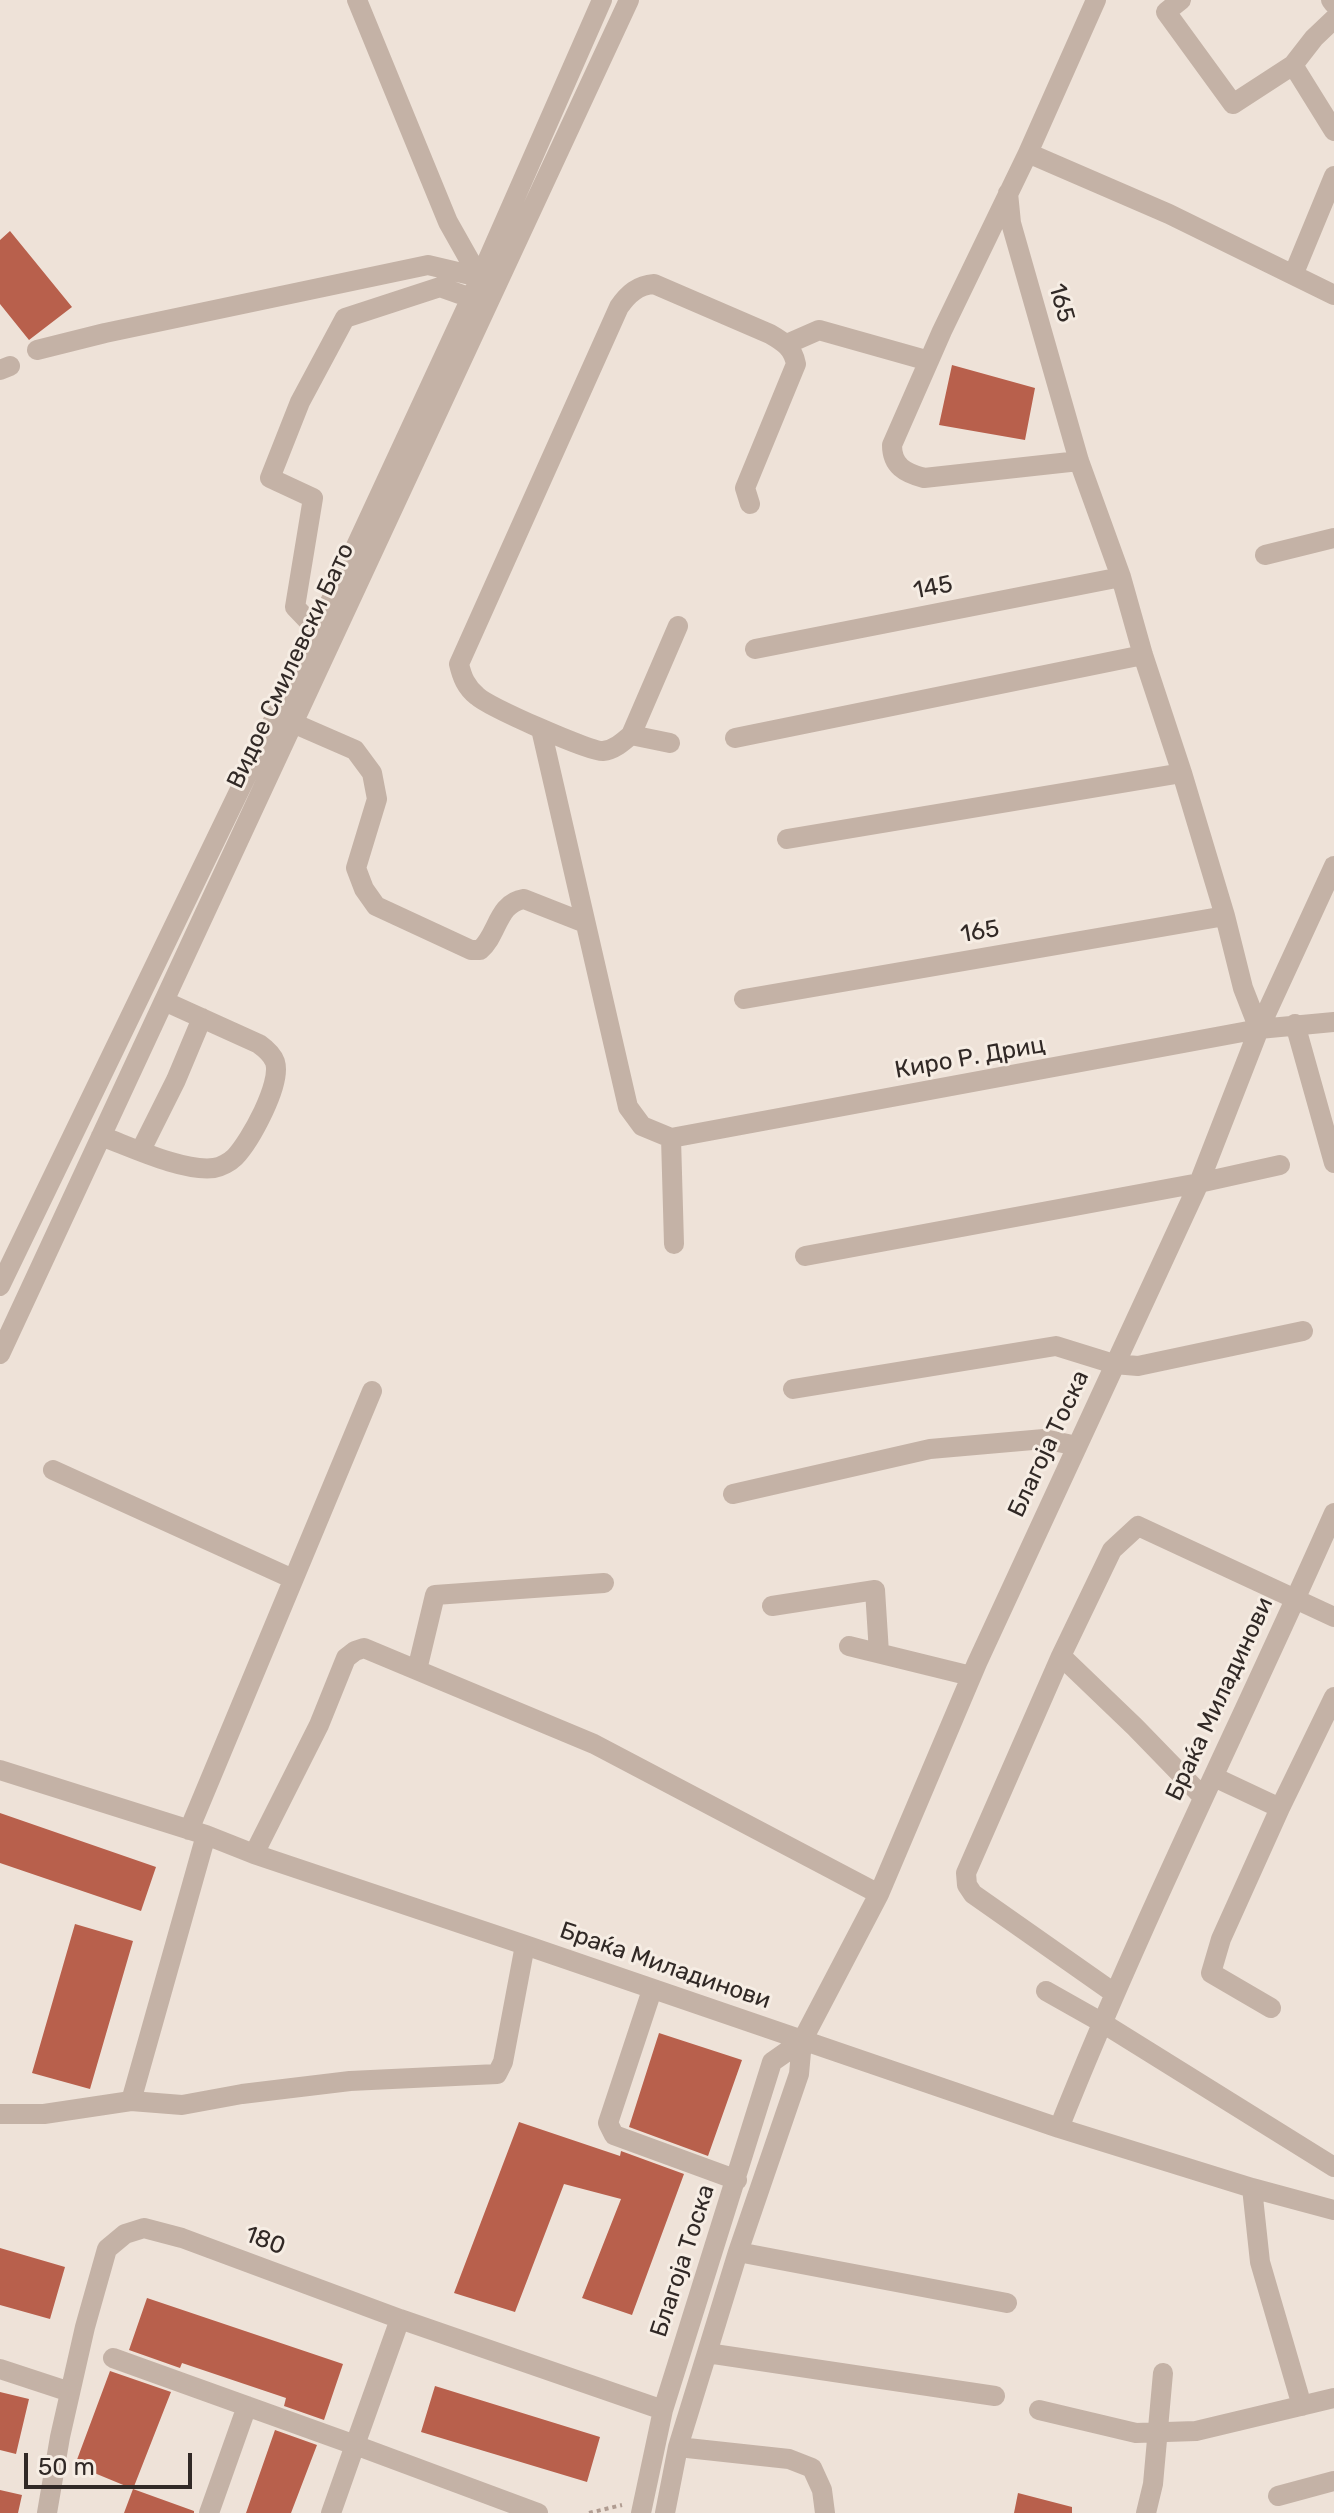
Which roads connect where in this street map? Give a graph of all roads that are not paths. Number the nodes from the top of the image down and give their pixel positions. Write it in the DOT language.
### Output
graph roads {
  1 [pos="357,0"];
  2 [pos="602,0"];
  3 [pos="629,0"];
  4 [pos="1096,0"];
  5 [pos="1181,0"];
  6 [pos="1334,19"];
  7 [pos="1293,65"];
  8 [pos="1334,131"];
  9 [pos="1028,153"];
  10 [pos="1334,176"];
  11 [pos="1008,193"];
  12 [pos="1294,273"];
  13 [pos="479,277"];
  14 [pos="1334,295"];
  15 [pos="471,298"];
  16 [pos="787,344"];
  17 [pos="37,350"];
  18 [pos="929,361"];
  19 [pos="1079,461"];
  20 [pos="750,504"];
  21 [pos="1334,538"];
  22 [pos="1265,555"];
  23 [pos="1121,577"];
  24 [pos="678,626"];
  25 [pos="317,630"];
  26 [pos="755,649"];
  27 [pos="1143,655"];
  28 [pos="293,723"];
  29 [pos="541,729"];
  30 [pos="631,735"];
  31 [pos="735,738"];
  32 [pos="670,743"];
  33 [pos="1182,773"];
  34 [pos="787,839"];
  35 [pos="1334,866"];
  36 [pos="1225,916"];
  37 [pos="585,923"];
  38 [pos="744,999"];
  39 [pos="164,1001"];
  40 [pos="202,1018"];
  41 [pos="1334,1022"];
  42 [pos="1295,1024"];
  43 [pos="1259,1029"];
  44 [pos="101,1136"];
  45 [pos="671,1138"];
  46 [pos="141,1150"];
  47 [pos="1334,1163"];
  48 [pos="1280,1165"];
  49 [pos="1199,1183"];
  50 [pos="674,1244"];
  51 [pos="805,1256"];
  52 [pos="0,1286"];
  53 [pos="1303,1331"];
  54 [pos="0,1354"];
  55 [pos="1114,1364"];
  56 [pos="793,1389"];
  57 [pos="372,1391"];
  58 [pos="1077,1446"];
  59 [pos="53,1470"];
  60 [pos="733,1494"];
  61 [pos="1334,1513"];
  62 [pos="293,1579"];
  63 [pos="604,1583"];
  64 [pos="1296,1599"];
  65 [pos="772,1606"];
  66 [pos="1334,1617"];
  67 [pos="849,1646"];
  68 [pos="879,1653"];
  69 [pos="1061,1656"];
  70 [pos="417,1670"];
  71 [pos="971,1676"];
  72 [pos="1334,1697"];
  73 [pos="0,1770"];
  74 [pos="1214,1777"];
  75 [pos="1203,1797"];
  76 [pos="1280,1808"];
  77 [pos="198,1832"];
  78 [pos="254,1854"];
  79 [pos="879,1894"];
  80 [pos="525,1945"];
  81 [pos="652,1990"];
  82 [pos="1046,1991"];
  83 [pos="1114,1993"];
  84 [pos="1271,2008"];
  85 [pos="1101,2022"];
  86 [pos="802,2041"];
  87 [pos="131,2101"];
  88 [pos="0,2114"];
  89 [pos="1059,2128"];
  90 [pos="1334,2167"];
  91 [pos="737,2180"];
  92 [pos="1252,2188"];
  93 [pos="1334,2210"];
  94 [pos="738,2252"];
  95 [pos="1007,2303"];
  96 [pos="400,2319"];
  97 [pos="707,2353"];
  98 [pos="113,2358"];
  99 [pos="0,2369"];
  100 [pos="1163,2373"];
  101 [pos="70,2392"];
  102 [pos="995,2396"];
  103 [pos="1334,2398"];
  104 [pos="247,2406"];
  105 [pos="1302,2406"];
  106 [pos="663,2410"];
  107 [pos="1039,2410"];
  108 [pos="1157,2432"];
  109 [pos="355,2445"];
  110 [pos="678,2447"];
  111 [pos="1334,2481"];
  112 [pos="1278,2496"];
  113 [pos="642,2507"];
  114 [pos="47,2513"];
  115 [pos="209,2513"];
  116 [pos="331,2513"];
  117 [pos="538,2513"];
  118 [pos="665,2513"];
  119 [pos="825,2513"];
  120 [pos="1146,2513"];
  1 -- 13 [label="street"];
  2 -- 13 [label="street, Видое Смилевски Бато"];
  3 -- 28 [label="street, Видое Смилевски Бато"];
  4 -- 9 [label="street"];
  5 -- 7 [label="street"];
  6 -- 7 [label="street"];
  7 -- 8 [label="street"];
  9 -- 11 [label="street"];
  9 -- 12 [label="street"];
  10 -- 12 [label="street"];
  11 -- 18 [label="street"];
  11 -- 19 [label="street, 165"];
  12 -- 14 [label="street"];
  13 -- 15 [label="street, Видое Смилевски Бато"];
  13 -- 17 [label="street"];
  15 -- 25 [label="street, Видое Смилевски Бато"];
  15 -- 25 [label="street"];
  16 -- 18 [label="street"];
  16 -- 20 [label="street"];
  16 -- 29 [label="street"];
  18 -- 19 [label="street"];
  19 -- 23 [label="street, 165"];
  21 -- 22 [label="street"];
  23 -- 26 [label="street, 145"];
  23 -- 27 [label="street, 165"];
  24 -- 30 [label="street"];
  25 -- 52 [label="street, Видое Смилевски Бато"];
  27 -- 31 [label="street"];
  27 -- 33 [label="street, 165"];
  28 -- 37 [label="street"];
  28 -- 39 [label="street, Видое Смилевски Бато"];
  29 -- 30 [label="street"];
  29 -- 37 [label="street"];
  30 -- 32 [label="street"];
  33 -- 34 [label="street"];
  33 -- 36 [label="street, 165"];
  35 -- 43 [label="street, Благоја Тоска"];
  36 -- 38 [label="street, 165"];
  36 -- 43 [label="street, 165"];
  37 -- 45 [label="street"];
  39 -- 40 [label="street"];
  39 -- 44 [label="street, Видое Смилевски Бато"];
  40 -- 46 [label="street"];
  40 -- 46 [label="street"];
  41 -- 42 [label="street, Киро Р. Дриц"];
  42 -- 43 [label="street, Киро Р. Дриц"];
  42 -- 47 [label="street"];
  43 -- 45 [label="street, Киро Р. Дриц"];
  43 -- 49 [label="street, Благоја Тоска"];
  44 -- 46 [label="street"];
  44 -- 54 [label="street, Видое Смилевски Бато"];
  45 -- 50 [label="street"];
  48 -- 49 [label="street"];
  49 -- 51 [label="street"];
  49 -- 55 [label="street, Благоја Тоска"];
  53 -- 55 [label="street"];
  55 -- 56 [label="street"];
  55 -- 58 [label="street, Благоја Тоска"];
  57 -- 62 [label="street"];
  58 -- 60 [label="street"];
  58 -- 71 [label="street, Благоја Тоска"];
  59 -- 62 [label="street"];
  61 -- 64 [label="street, Браќа Миладинови"];
  62 -- 77 [label="street"];
  63 -- 70 [label="street"];
  64 -- 66 [label="street"];
  64 -- 69 [label="street"];
  64 -- 74 [label="street, Браќа Миладинови"];
  65 -- 68 [label="street"];
  67 -- 68 [label="street"];
  68 -- 71 [label="street"];
  69 -- 75 [label="street"];
  69 -- 83 [label="street"];
  70 -- 78 [label="street"];
  70 -- 79 [label="street"];
  71 -- 79 [label="street, Благоја Тоска"];
  72 -- 76 [label="street"];
  73 -- 77 [label="street, Браќа Миладинови"];
  74 -- 75 [label="street, Браќа Миладинови"];
  74 -- 76 [label="street"];
  75 -- 83 [label="street, Браќа Миладинови"];
  76 -- 84 [label="street"];
  77 -- 78 [label="street, Браќа Миладинови"];
  77 -- 87 [label="street"];
  78 -- 80 [label="street, Браќа Миладинови"];
  79 -- 86 [label="street, Благоја Тоска"];
  80 -- 81 [label="street, Браќа Миладинови"];
  80 -- 87 [label="street"];
  81 -- 86 [label="street, Браќа Миладинови"];
  81 -- 91 [label="street"];
  82 -- 85 [label="street"];
  83 -- 85 [label="street, Браќа Миладинови"];
  85 -- 89 [label="street, Браќа Миладинови"];
  85 -- 90 [label="street"];
  86 -- 89 [label="street, Браќа Миладинови"];
  86 -- 91 [label="street, Благоја Тоска"];
  86 -- 94 [label="street, Благоја Тоска"];
  87 -- 88 [label="street"];
  89 -- 92 [label="street, Браќа Миладинови"];
  91 -- 106 [label="street, Благоја Тоска"];
  92 -- 93 [label="street, Браќа Миладинови"];
  92 -- 105 [label="street"];
  94 -- 95 [label="street"];
  94 -- 97 [label="street, Благоја Тоска"];
  96 -- 101 [label="street, 180"];
  96 -- 106 [label="street, 180"];
  96 -- 109 [label="street"];
  97 -- 102 [label="street"];
  97 -- 110 [label="street, Благоја Тоска"];
  98 -- 104 [label="street"];
  99 -- 101 [label="street"];
  100 -- 108 [label="street"];
  101 -- 114 [label="street, 180"];
  103 -- 105 [label="street"];
  104 -- 109 [label="street"];
  104 -- 115 [label="street"];
  105 -- 108 [label="street"];
  106 -- 113 [label="street, Благоја Тоска"];
  107 -- 108 [label="street"];
  108 -- 120 [label="street"];
  109 -- 116 [label="street"];
  109 -- 117 [label="street"];
  110 -- 118 [label="street, Благоја Тоска"];
  110 -- 119 [label="street"];
  111 -- 112 [label="street"];
}
